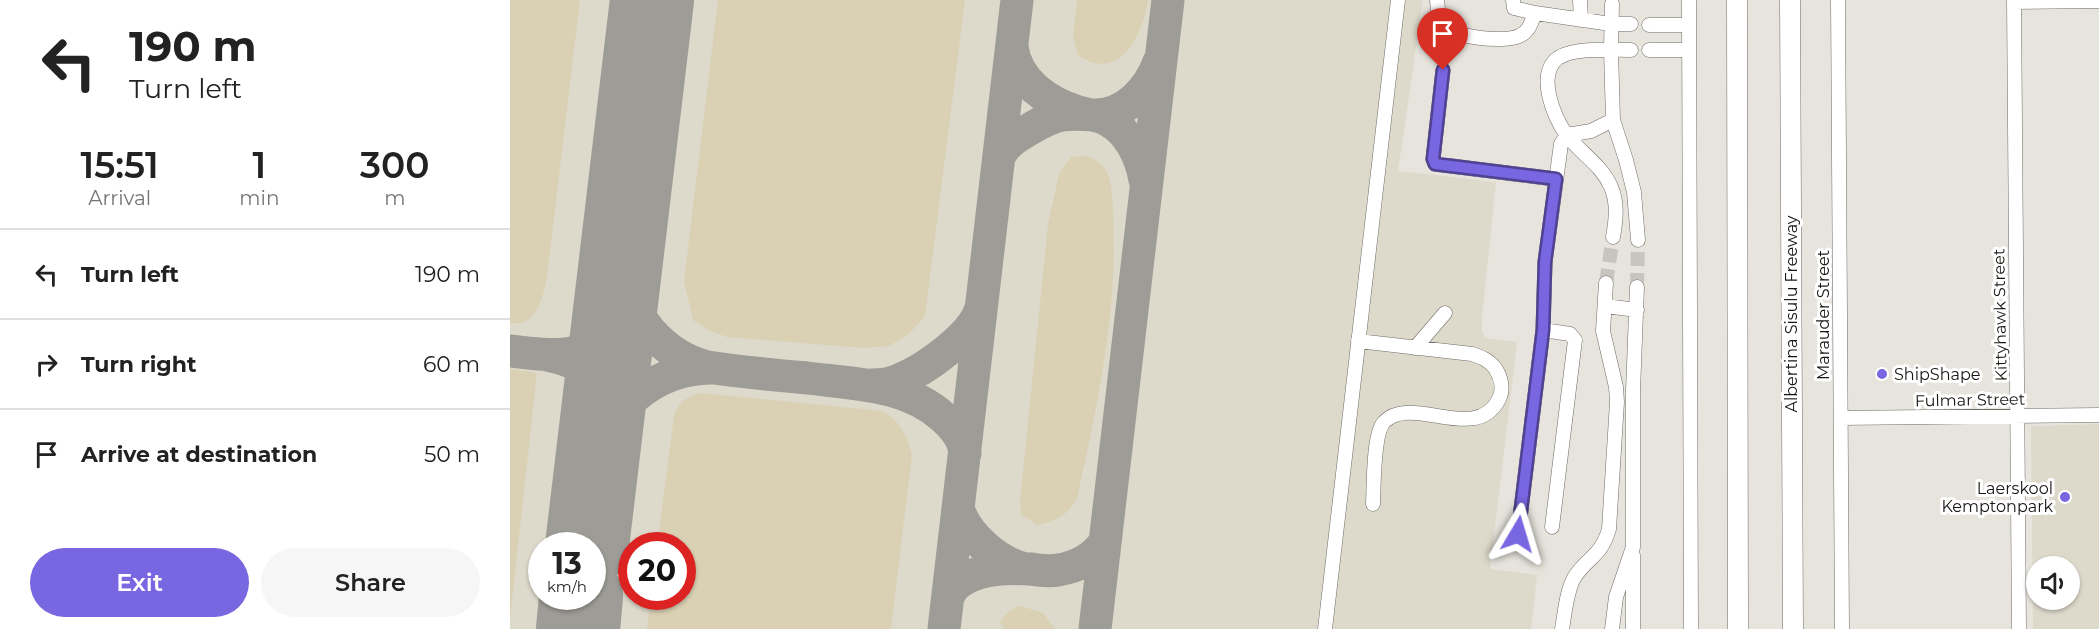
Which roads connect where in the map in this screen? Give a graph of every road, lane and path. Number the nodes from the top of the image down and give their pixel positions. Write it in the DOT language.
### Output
graph roads {
  1 [pos="1398,0"];
  2 [pos="1437,0"];
  3 [pos="1513,0"];
  4 [pos="1580,0"];
  5 [pos="1689,0"];
  6 [pos="1737,0"];
  7 [pos="1790,0"];
  8 [pos="1838,0"];
  9 [pos="2014,1"];
  10 [pos="2099,2"];
  11 [pos="1612,4"];
  12 [pos="1535,13"];
  13 [pos="1581,20"];
  14 [pos="1611,24"];
  15 [pos="1631,24"];
  16 [pos="1649,25"];
  17 [pos="1689,25"];
  18 [pos="1611,50"];
  19 [pos="1631,50"];
  20 [pos="1649,50"];
  21 [pos="1689,50"];
  22 [pos="1443,70"];
  23 [pos="1613,120"];
  24 [pos="1567,135"];
  25 [pos="1556,179"];
  26 [pos="1613,237"];
  27 [pos="1638,240"];
  28 [pos="1606,283"];
  29 [pos="1637,287"];
  30 [pos="1605,306"];
  31 [pos="1636,310"];
  32 [pos="1445,314"];
  33 [pos="1543,330"];
  34 [pos="1358,341"];
  35 [pos="1415,348"];
  36 [pos="2099,415"];
  37 [pos="2018,416"];
  38 [pos="1840,418"];
  39 [pos="1372,504"];
  40 [pos="1552,526"];
  41 [pos="1518,534"];
  42 [pos="1633,547"];
  43 [pos="1325,629"];
  44 [pos="1562,629"];
  45 [pos="1612,629"];
  46 [pos="1633,629"];
  47 [pos="1690,629"];
  48 [pos="1738,629"];
  49 [pos="1793,629"];
  50 [pos="1842,629"];
  51 [pos="2019,629"];
  1 -- 34 [label="street"];
  2 -- 12 [label="street"];
  3 -- 12 [label="street"];
  4 -- 13 [label="street"];
  5 -- 17 [label="street"];
  6 -- 48 [label="highway"];
  7 -- 49 [label="highway, Albertina Sisulu Freeway"];
  8 -- 38 [label="street, Marauder Street"];
  9 -- 10 [label="street"];
  9 -- 37 [label="street, Kittyhawk Street"];
  11 -- 14 [label="street"];
  12 -- 13 [label="street"];
  13 -- 14 [label="street"];
  14 -- 15 [label="street"];
  14 -- 18 [label="street"];
  16 -- 17 [label="street"];
  17 -- 21 [label="street"];
  18 -- 19 [label="street"];
  18 -- 23 [label="street"];
  18 -- 24 [label="street"];
  20 -- 21 [label="street"];
  21 -- 47 [label="street"];
  22 -- 25 [label="street"];
  23 -- 24 [label="street"];
  23 -- 27 [label="street"];
  24 -- 25 [label="street"];
  24 -- 26 [label="street"];
  25 -- 33 [label="street"];
  28 -- 30 [label="street"];
  29 -- 31 [label="street"];
  30 -- 31 [label="street"];
  30 -- 44 [label="street"];
  31 -- 42 [label="street"];
  32 -- 35 [label="street"];
  33 -- 40 [label="street"];
  33 -- 41 [label="street"];
  34 -- 35 [label="street"];
  34 -- 43 [label="street"];
  35 -- 39 [label="street"];
  36 -- 37 [label="street, Fulmar Street"];
  37 -- 38 [label="street, Fulmar Street"];
  37 -- 51 [label="street, Kittyhawk Street"];
  38 -- 50 [label="street, Marauder Street"];
  42 -- 45 [label="street"];
  42 -- 46 [label="street"];
}
